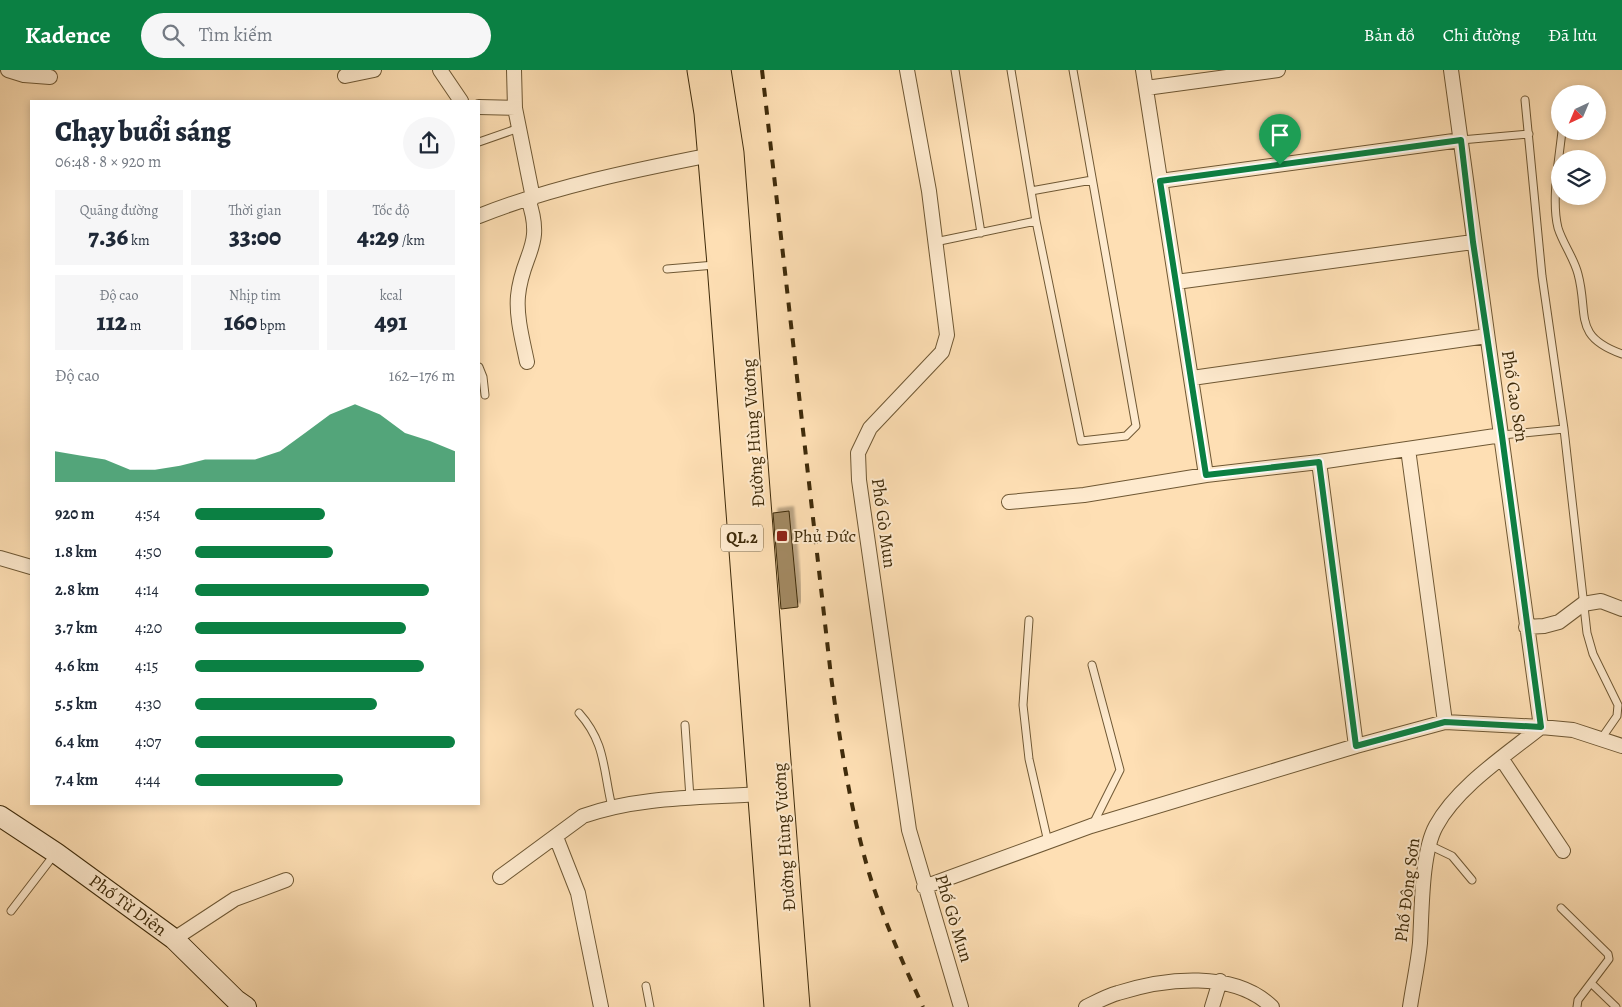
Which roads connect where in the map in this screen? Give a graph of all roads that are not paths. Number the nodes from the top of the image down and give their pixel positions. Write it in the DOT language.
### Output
graph roads {
  1 [pos="8,70"];
  2 [pos="374,70"];
  3 [pos="440,70"];
  4 [pos="514,70"];
  5 [pos="700,70"];
  6 [pos="718,70"];
  7 [pos="907,70"];
  8 [pos="955,70"];
  9 [pos="1011,70"];
  10 [pos="1073,70"];
  11 [pos="1143,70"];
  12 [pos="1278,70"];
  13 [pos="1451,70"];
  14 [pos="345,76"];
  15 [pos="50,77"];
  16 [pos="1146,88"];
  17 [pos="461,100"];
  18 [pos="1525,100"];
  19 [pos="480,106"];
  20 [pos="514,108"];
  21 [pos="519,128"];
  22 [pos="1529,134"];
  23 [pos="1461,140"];
  24 [pos="1561,140"];
  25 [pos="480,142"];
  26 [pos="711,155"];
  27 [pos="1092,180"];
  28 [pos="1160,181"];
  29 [pos="1031,192"];
  30 [pos="531,198"];
  31 [pos="480,216"];
  32 [pos="1036,221"];
  33 [pos="981,233"];
  34 [pos="935,242"];
  35 [pos="1473,242"];
  36 [pos="720,264"];
  37 [pos="666,269"];
  38 [pos="1176,282"];
  39 [pos="1487,336"];
  40 [pos="1622,354"];
  41 [pos="527,362"];
  42 [pos="480,370"];
  43 [pos="1192,378"];
  44 [pos="485,396"];
  45 [pos="1564,429"];
  46 [pos="1502,436"];
  47 [pos="1408,449"];
  48 [pos="1319,462"];
  49 [pos="1206,475"];
  50 [pos="1009,502"];
  51 [pos="0,558"];
  52 [pos="30,567"];
  53 [pos="1583,604"];
  54 [pos="1622,609"];
  55 [pos="1029,620"];
  56 [pos="1526,627"];
  57 [pos="1092,665"];
  58 [pos="579,713"];
  59 [pos="1445,722"];
  60 [pos="685,725"];
  61 [pos="1541,727"];
  62 [pos="1601,739"];
  63 [pos="1356,746"];
  64 [pos="1622,746"];
  65 [pos="1501,758"];
  66 [pos="760,794"];
  67 [pos="690,798"];
  68 [pos="612,807"];
  69 [pos="0,816"];
  70 [pos="1091,826"];
  71 [pos="556,837"];
  72 [pos="1048,842"];
  73 [pos="1430,845"];
  74 [pos="1563,851"];
  75 [pos="56,852"];
  76 [pos="500,877"];
  77 [pos="286,880"];
  78 [pos="1472,880"];
  79 [pos="924,887"];
  80 [pos="1561,908"];
  81 [pos="11,911"];
  82 [pos="174,939"];
  83 [pos="1220,982"];
  84 [pos="1591,983"];
  85 [pos="646,986"];
  86 [pos="246,1007"];
  87 [pos="600,1007"];
  88 [pos="650,1007"];
  89 [pos="777,1007"];
  90 [pos="797,1007"];
  91 [pos="961,1007"];
  92 [pos="1086,1007"];
  93 [pos="1212,1007"];
  94 [pos="1272,1007"];
  95 [pos="1410,1007"];
  96 [pos="1577,1007"];
  97 [pos="1616,1007"];
  1 -- 15 [label="street"];
  2 -- 14 [label="street"];
  3 -- 17 [label="street"];
  4 -- 20 [label="street"];
  5 -- 26 [label="highway, Đường Hùng Vương / QL.2"];
  6 -- 90 [label="highway, Đường Hùng Vương / QL.2"];
  7 -- 34 [label="street, Phố Gò Mun"];
  8 -- 33 [label="lane"];
  9 -- 29 [label="lane"];
  10 -- 27 [label="lane"];
  11 -- 16 [label="street"];
  12 -- 16 [label="street"];
  13 -- 23 [label="street, Phố Cao Sơn"];
  16 -- 28 [label="street"];
  18 -- 22 [label="lane"];
  19 -- 20 [label="street"];
  20 -- 21 [label="street"];
  21 -- 25 [label="lane"];
  21 -- 30 [label="street"];
  22 -- 23 [label="lane"];
  22 -- 45 [label="lane"];
  23 -- 28 [label="street"];
  23 -- 35 [label="street, Phố Cao Sơn"];
  24 -- 40 [label="lane"];
  26 -- 30 [label="street"];
  26 -- 36 [label="highway, Đường Hùng Vương / QL.2"];
  27 -- 29 [label="lane"];
  27 -- 32 [label="lane"];
  28 -- 38 [label="street"];
  29 -- 32 [label="lane"];
  30 -- 31 [label="street"];
  30 -- 41 [label="street"];
  32 -- 33 [label="lane"];
  33 -- 34 [label="lane"];
  34 -- 79 [label="street, Phố Gò Mun"];
  35 -- 38 [label="street"];
  35 -- 39 [label="street, Phố Cao Sơn"];
  36 -- 37 [label="lane"];
  36 -- 66 [label="highway, Đường Hùng Vương / QL.2"];
  38 -- 43 [label="street"];
  39 -- 43 [label="street"];
  39 -- 46 [label="street, Phố Cao Sơn"];
  42 -- 44 [label="lane"];
  43 -- 49 [label="street"];
  45 -- 46 [label="lane"];
  45 -- 53 [label="lane"];
  46 -- 47 [label="street"];
  46 -- 56 [label="street, Phố Cao Sơn"];
  47 -- 48 [label="street"];
  47 -- 59 [label="street"];
  48 -- 49 [label="street"];
  48 -- 63 [label="street"];
  49 -- 50 [label="street"];
  51 -- 52 [label="street"];
  53 -- 54 [label="street"];
  53 -- 56 [label="street"];
  53 -- 62 [label="lane"];
  55 -- 72 [label="lane"];
  56 -- 61 [label="street, Phố Cao Sơn"];
  57 -- 70 [label="lane"];
  58 -- 68 [label="lane"];
  59 -- 61 [label="street"];
  59 -- 63 [label="street"];
  60 -- 67 [label="lane"];
  61 -- 62 [label="street"];
  61 -- 65 [label="street, Phố Đông Sơn"];
  62 -- 64 [label="street"];
  63 -- 70 [label="street"];
  65 -- 73 [label="street, Phố Đông Sơn"];
  65 -- 74 [label="street"];
  66 -- 67 [label="street"];
  66 -- 89 [label="highway, Đường Hùng Vương / QL.2"];
  67 -- 68 [label="street"];
  68 -- 71 [label="street"];
  69 -- 75 [label="street, Phố Từ Diên"];
  70 -- 72 [label="street"];
  71 -- 76 [label="street"];
  71 -- 87 [label="street"];
  72 -- 79 [label="street"];
  73 -- 78 [label="lane"];
  73 -- 95 [label="street, Phố Đông Sơn"];
  75 -- 81 [label="lane"];
  75 -- 82 [label="street, Phố Từ Diên"];
  77 -- 82 [label="street"];
  79 -- 91 [label="street, Phố Gò Mun"];
  80 -- 84 [label="lane"];
  82 -- 86 [label="street, Phố Từ Diên"];
  83 -- 92 [label="street"];
  83 -- 93 [label="street"];
  83 -- 94 [label="street"];
  84 -- 96 [label="lane"];
  84 -- 97 [label="lane"];
  85 -- 88 [label="lane"];
}
